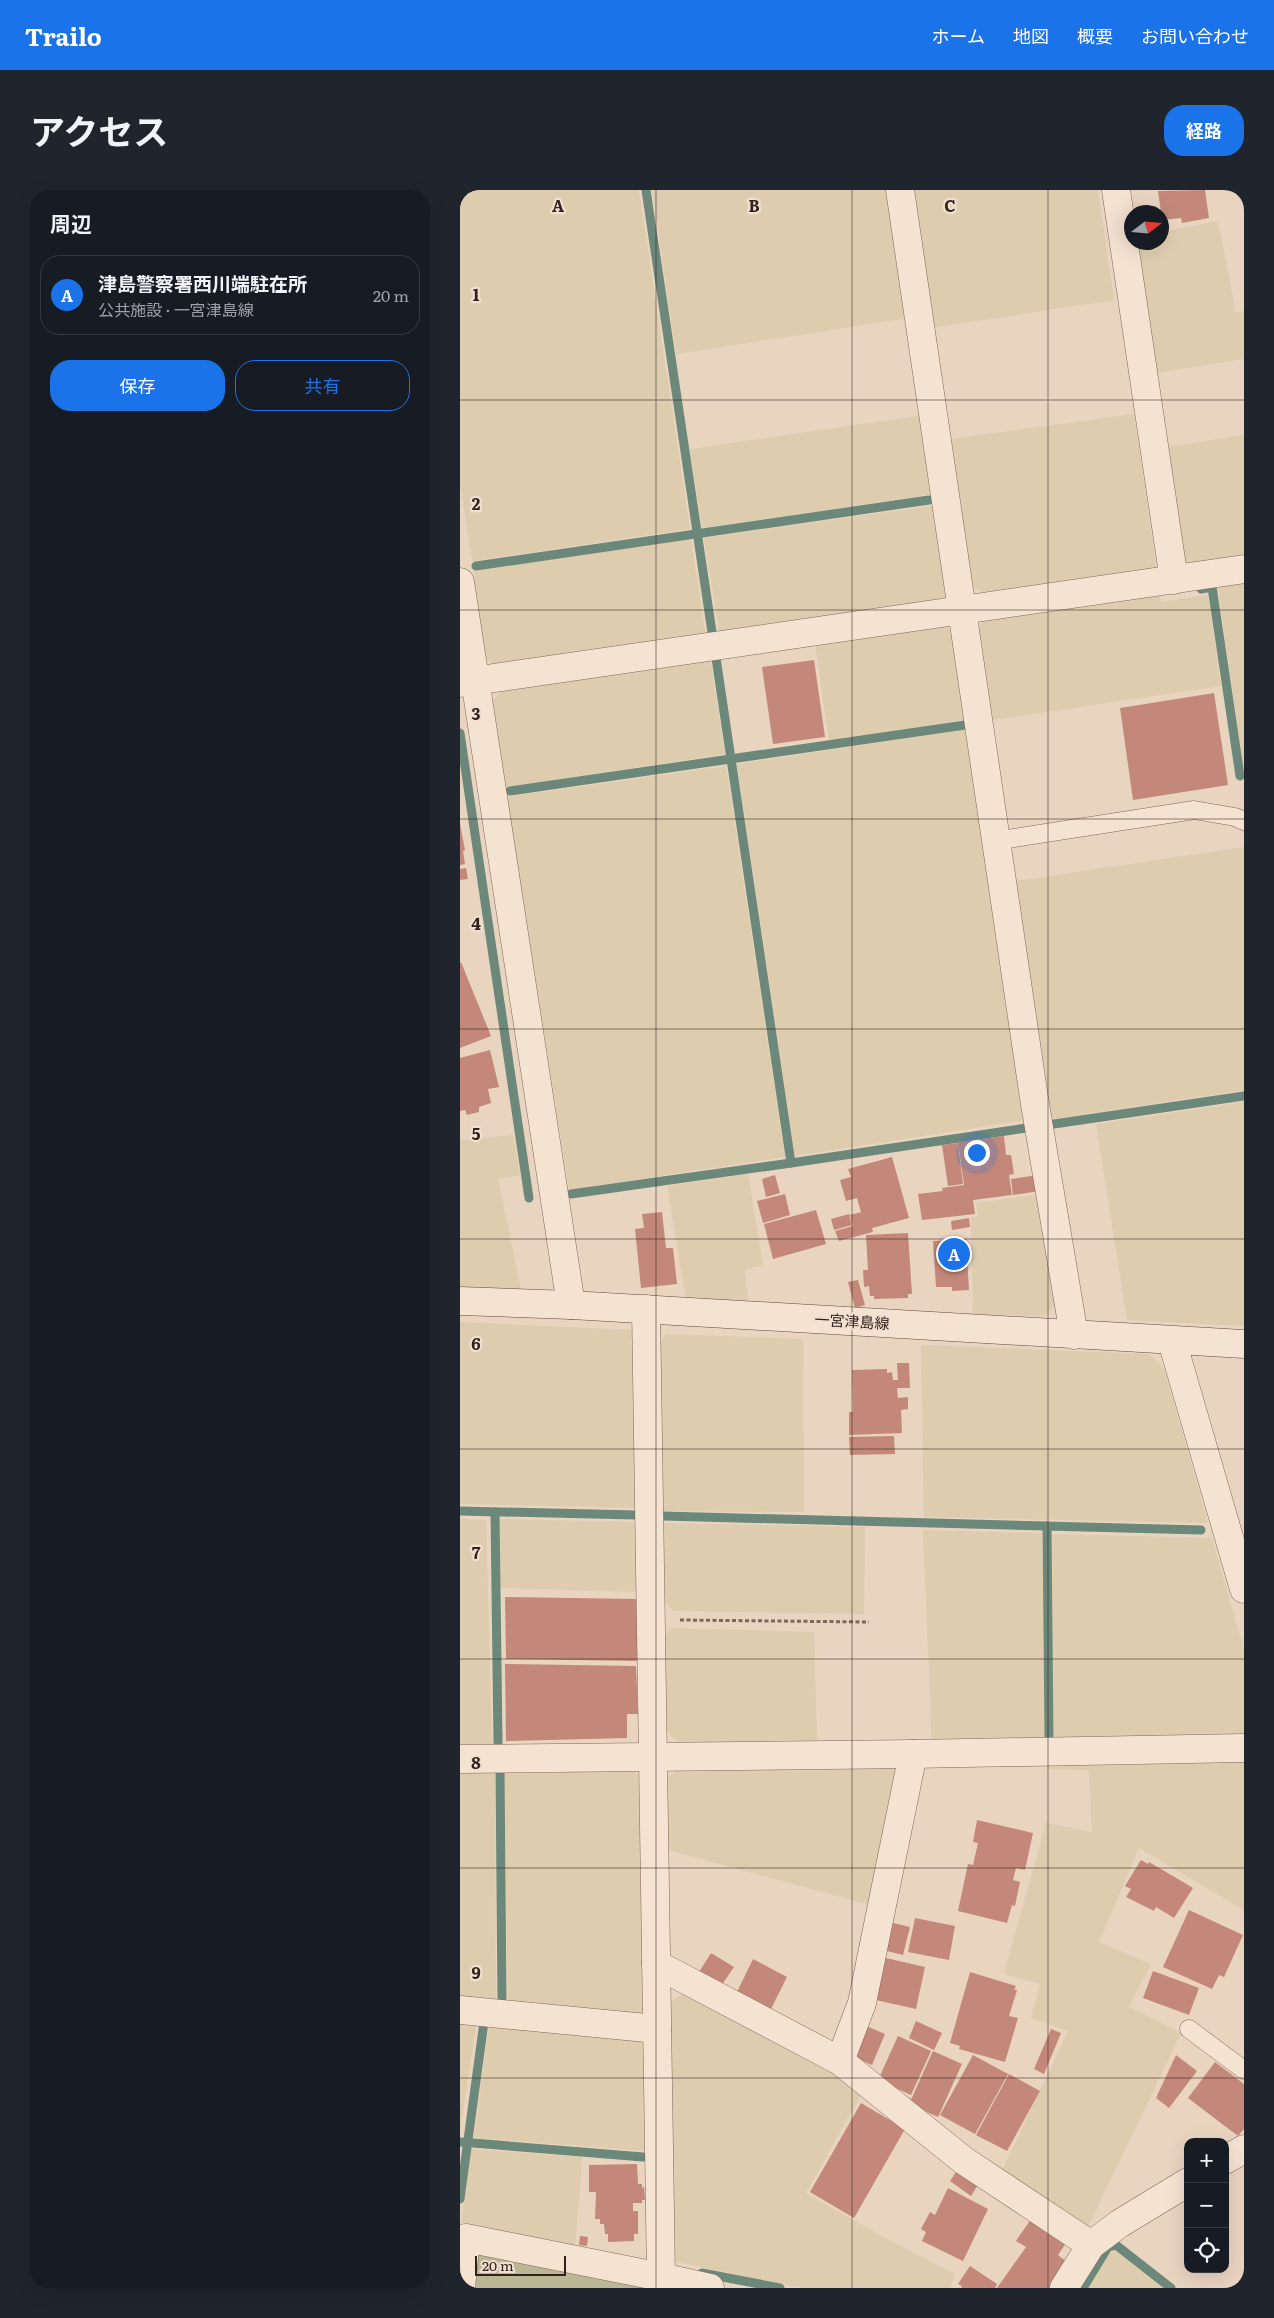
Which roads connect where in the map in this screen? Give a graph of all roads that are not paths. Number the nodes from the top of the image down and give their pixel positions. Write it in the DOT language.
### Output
graph roads {
  1 [pos="900,190"];
  2 [pos="1116,190"];
  3 [pos="1244,569"];
  4 [pos="1174,580"];
  5 [pos="460,582"];
  6 [pos="960,611"];
  7 [pos="468,682"];
  8 [pos="1244,821"];
  9 [pos="995,841"];
  10 [pos="460,1301"];
  11 [pos="571,1305"];
  12 [pos="646,1309"];
  13 [pos="1074,1335"];
  14 [pos="1172,1341"];
  15 [pos="1244,1344"];
  16 [pos="1244,1589"];
  17 [pos="1244,1748"];
  18 [pos="913,1754"];
  19 [pos="654,1757"];
  20 [pos="460,1759"];
  21 [pos="656,1964"];
  22 [pos="460,2010"];
  23 [pos="657,2029"];
  24 [pos="1190,2029"];
  25 [pos="840,2061"];
  26 [pos="1244,2070"];
  27 [pos="1244,2148"];
  28 [pos="1229,2157"];
  29 [pos="1186,2183"];
  30 [pos="1091,2246"];
  31 [pos="661,2277"];
  32 [pos="461,2288"];
  33 [pos="710,2288"];
  34 [pos="1064,2288"];
  1 -- 6 [label="street"];
  2 -- 4 [label="street"];
  3 -- 4 [label="street"];
  4 -- 6 [label="street"];
  5 -- 7 [label="street"];
  6 -- 7 [label="street"];
  6 -- 9 [label="street"];
  7 -- 11 [label="street"];
  8 -- 9 [label="lane"];
  9 -- 13 [label="street"];
  10 -- 11 [label="street, 一宮津島線"];
  11 -- 12 [label="street, 一宮津島線"];
  12 -- 13 [label="street, 一宮津島線"];
  12 -- 19 [label="street"];
  13 -- 14 [label="street, 一宮津島線"];
  14 -- 15 [label="street, 一宮津島線"];
  14 -- 16 [label="street"];
  17 -- 18 [label="street"];
  18 -- 19 [label="street"];
  18 -- 25 [label="street"];
  19 -- 20 [label="street"];
  19 -- 21 [label="street"];
  21 -- 23 [label="street"];
  21 -- 25 [label="street"];
  22 -- 23 [label="street"];
  23 -- 31 [label="street"];
  24 -- 26 [label="lane"];
  25 -- 30 [label="street"];
  27 -- 28 [label="street"];
  29 -- 30 [label="street"];
  30 -- 34 [label="street"];
  31 -- 32 [label="street"];
  31 -- 33 [label="street"];
}
